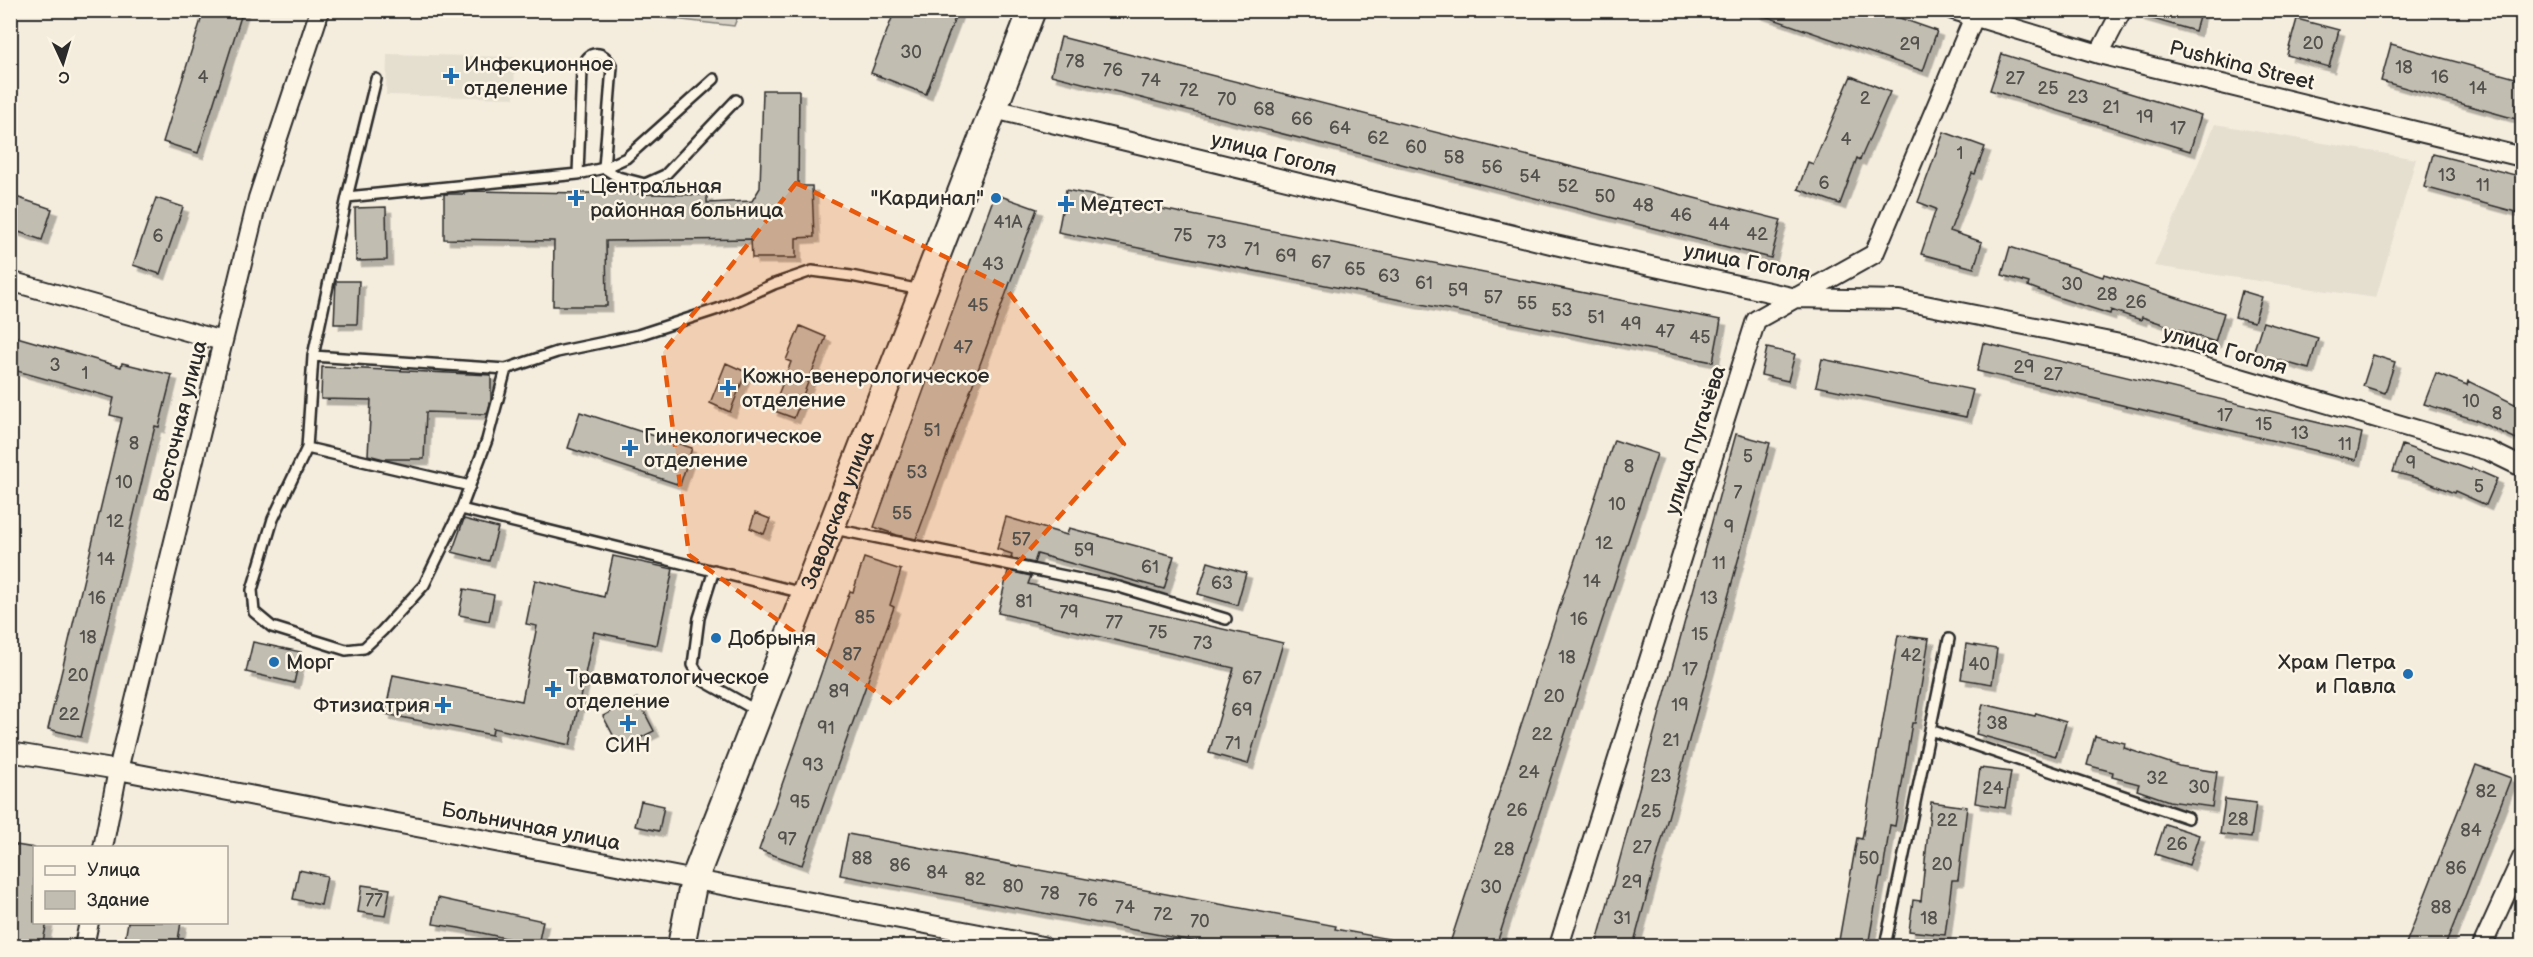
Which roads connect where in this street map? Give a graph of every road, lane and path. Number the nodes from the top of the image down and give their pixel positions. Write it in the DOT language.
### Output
graph roads {
  1 [pos="320,10"];
  2 [pos="1032,10"];
  3 [pos="1953,10"];
  4 [pos="2122,10"];
  5 [pos="1975,14"];
  6 [pos="2099,54"];
  7 [pos="375,79"];
  8 [pos="714,79"];
  9 [pos="736,100"];
  10 [pos="994,109"];
  11 [pos="2523,157"];
  12 [pos="604,168"];
  13 [pos="578,174"];
  14 [pos="347,197"];
  15 [pos="10,281"];
  16 [pos="923,291"];
  17 [pos="1796,298"];
  18 [pos="222,341"];
  19 [pos="313,356"];
  20 [pos="506,369"];
  21 [pos="307,448"];
  22 [pos="2523,467"];
  23 [pos="470,486"];
  24 [pos="461,508"];
  25 [pos="831,528"];
  26 [pos="714,570"];
  27 [pos="805,594"];
  28 [pos="1226,620"];
  29 [pos="1949,639"];
  30 [pos="759,712"];
  31 [pos="1930,730"];
  32 [pos="10,752"];
  33 [pos="118,770"];
  34 [pos="2188,818"];
  35 [pos="103,846"];
  36 [pos="2523,858"];
  37 [pos="694,879"];
  38 [pos="89,924"];
  39 [pos="84,946"];
  40 [pos="681,946"];
  41 [pos="1042,946"];
  42 [pos="1559,946"];
  43 [pos="1885,946"];
  44 [pos="2482,946"];
  1 -- 18 [label="street, Восточная улица"];
  2 -- 10 [label="street, Заводская улица"];
  3 -- 5 [label="street, Pushkina Street"];
  4 -- 6 [label="street"];
  5 -- 6 [label="street, Pushkina Street"];
  5 -- 17 [label="street, улица Пугачёва"];
  6 -- 11 [label="street, Pushkina Street"];
  7 -- 14 [label="lane"];
  8 -- 12 [label="lane"];
  9 -- 12 [label="lane"];
  10 -- 16 [label="street, Заводская улица"];
  10 -- 17 [label="street, улица Гоголя"];
  12 -- 13 [label="lane"];
  12 -- 13 [label="lane"];
  13 -- 14 [label="lane"];
  14 -- 19 [label="lane"];
  15 -- 18 [label="street"];
  16 -- 20 [label="lane"];
  16 -- 25 [label="street, Заводская улица"];
  17 -- 22 [label="street, улица Гоголя"];
  17 -- 42 [label="street, улица Пугачёва"];
  18 -- 33 [label="street, Восточная улица"];
  19 -- 20 [label="lane"];
  19 -- 21 [label="lane"];
  20 -- 23 [label="lane"];
  21 -- 23 [label="lane"];
  21 -- 24 [label="lane"];
  23 -- 24 [label="lane"];
  24 -- 26 [label="lane"];
  25 -- 27 [label="street, Заводская улица"];
  25 -- 28 [label="lane"];
  26 -- 27 [label="lane"];
  26 -- 30 [label="lane"];
  27 -- 30 [label="street, Заводская улица"];
  29 -- 31 [label="lane"];
  30 -- 37 [label="street, Заводская улица"];
  31 -- 34 [label="lane"];
  31 -- 43 [label="lane"];
  32 -- 33 [label="street, Больничная улица"];
  33 -- 35 [label="street, Восточная улица"];
  33 -- 37 [label="street, Больничная улица"];
  36 -- 44 [label="street"];
  37 -- 40 [label="street, Заводская улица"];
  37 -- 41 [label="street, Больничная улица"];
  38 -- 39 [label="street"];
}
